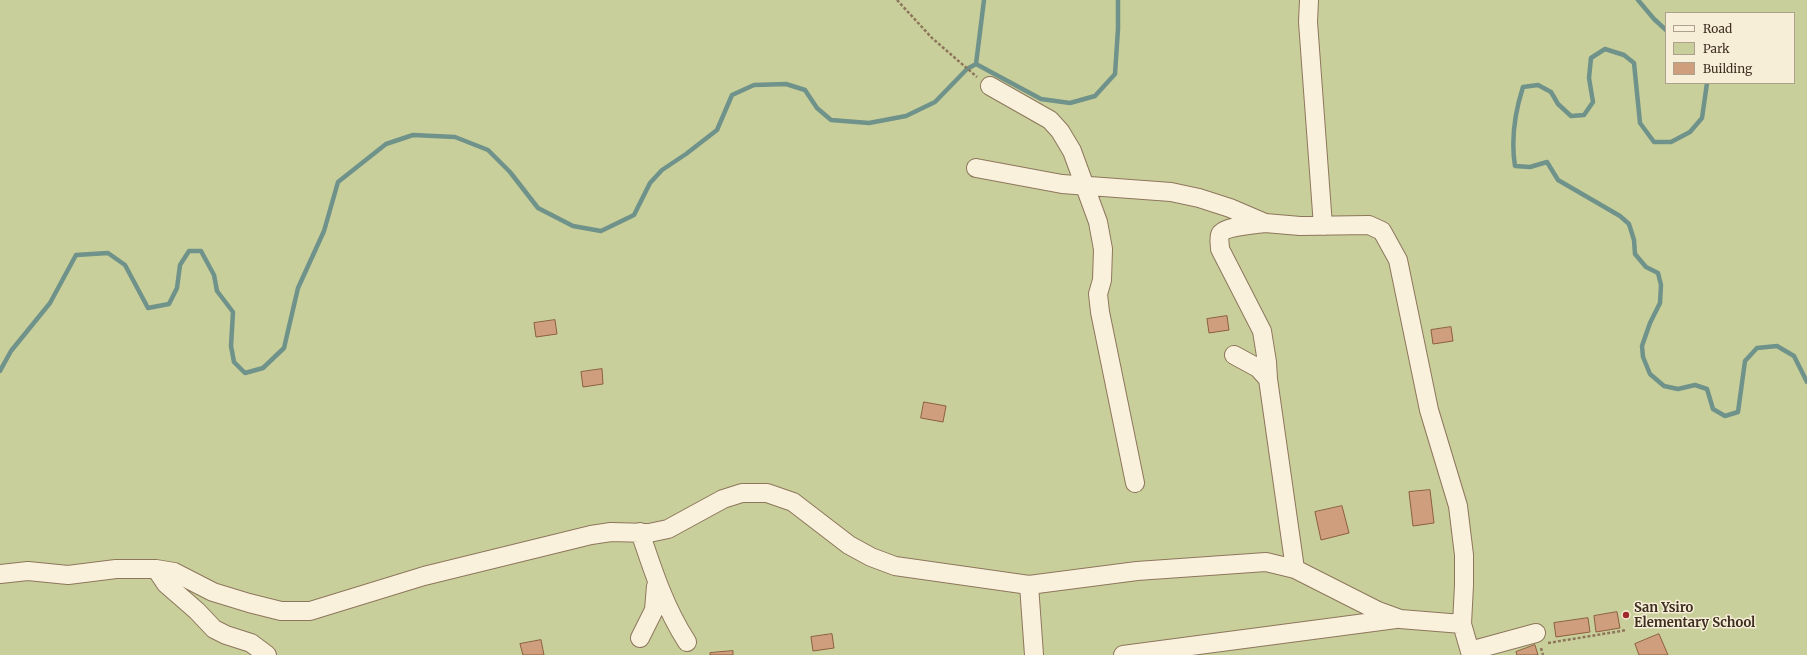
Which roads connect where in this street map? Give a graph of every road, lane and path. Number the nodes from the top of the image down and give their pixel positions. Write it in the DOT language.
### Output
graph roads {
  1 [pos="897,0"];
  2 [pos="1309,0"];
  3 [pos="990,86"];
  4 [pos="976,168"];
  5 [pos="1085,186"];
  6 [pos="1265,223"];
  7 [pos="1323,226"];
  8 [pos="1234,355"];
  9 [pos="1268,379"];
  10 [pos="1135,483"];
  11 [pos="640,532"];
  12 [pos="156,569"];
  13 [pos="1295,569"];
  14 [pos="0,574"];
  15 [pos="657,580"];
  16 [pos="1029,585"];
  17 [pos="1400,618"];
  18 [pos="1462,624"];
  19 [pos="1627,630"];
  20 [pos="640,638"];
  21 [pos="1541,638"];
  22 [pos="687,642"];
  23 [pos="1192,650"];
  24 [pos="1470,653"];
  25 [pos="267,655"];
  26 [pos="1034,655"];
  27 [pos="1124,655"];
  1 -- 3 [label="path"];
  2 -- 7 [label="street"];
  3 -- 5 [label="street"];
  4 -- 5 [label="street"];
  5 -- 6 [label="street"];
  5 -- 10 [label="street"];
  6 -- 7 [label="street"];
  6 -- 9 [label="street"];
  7 -- 18 [label="street"];
  8 -- 9 [label="street"];
  9 -- 13 [label="street"];
  11 -- 12 [label="street"];
  11 -- 15 [label="street"];
  11 -- 16 [label="street"];
  12 -- 14 [label="street"];
  12 -- 25 [label="street"];
  13 -- 16 [label="street"];
  13 -- 17 [label="street"];
  15 -- 20 [label="street"];
  15 -- 22 [label="street"];
  16 -- 26 [label="street"];
  17 -- 18 [label="street"];
  17 -- 23 [label="street"];
  18 -- 24 [label="street"];
  19 -- 21 [label="path"];
  21 -- 24 [label="street"];
  23 -- 27 [label="street"];
}
